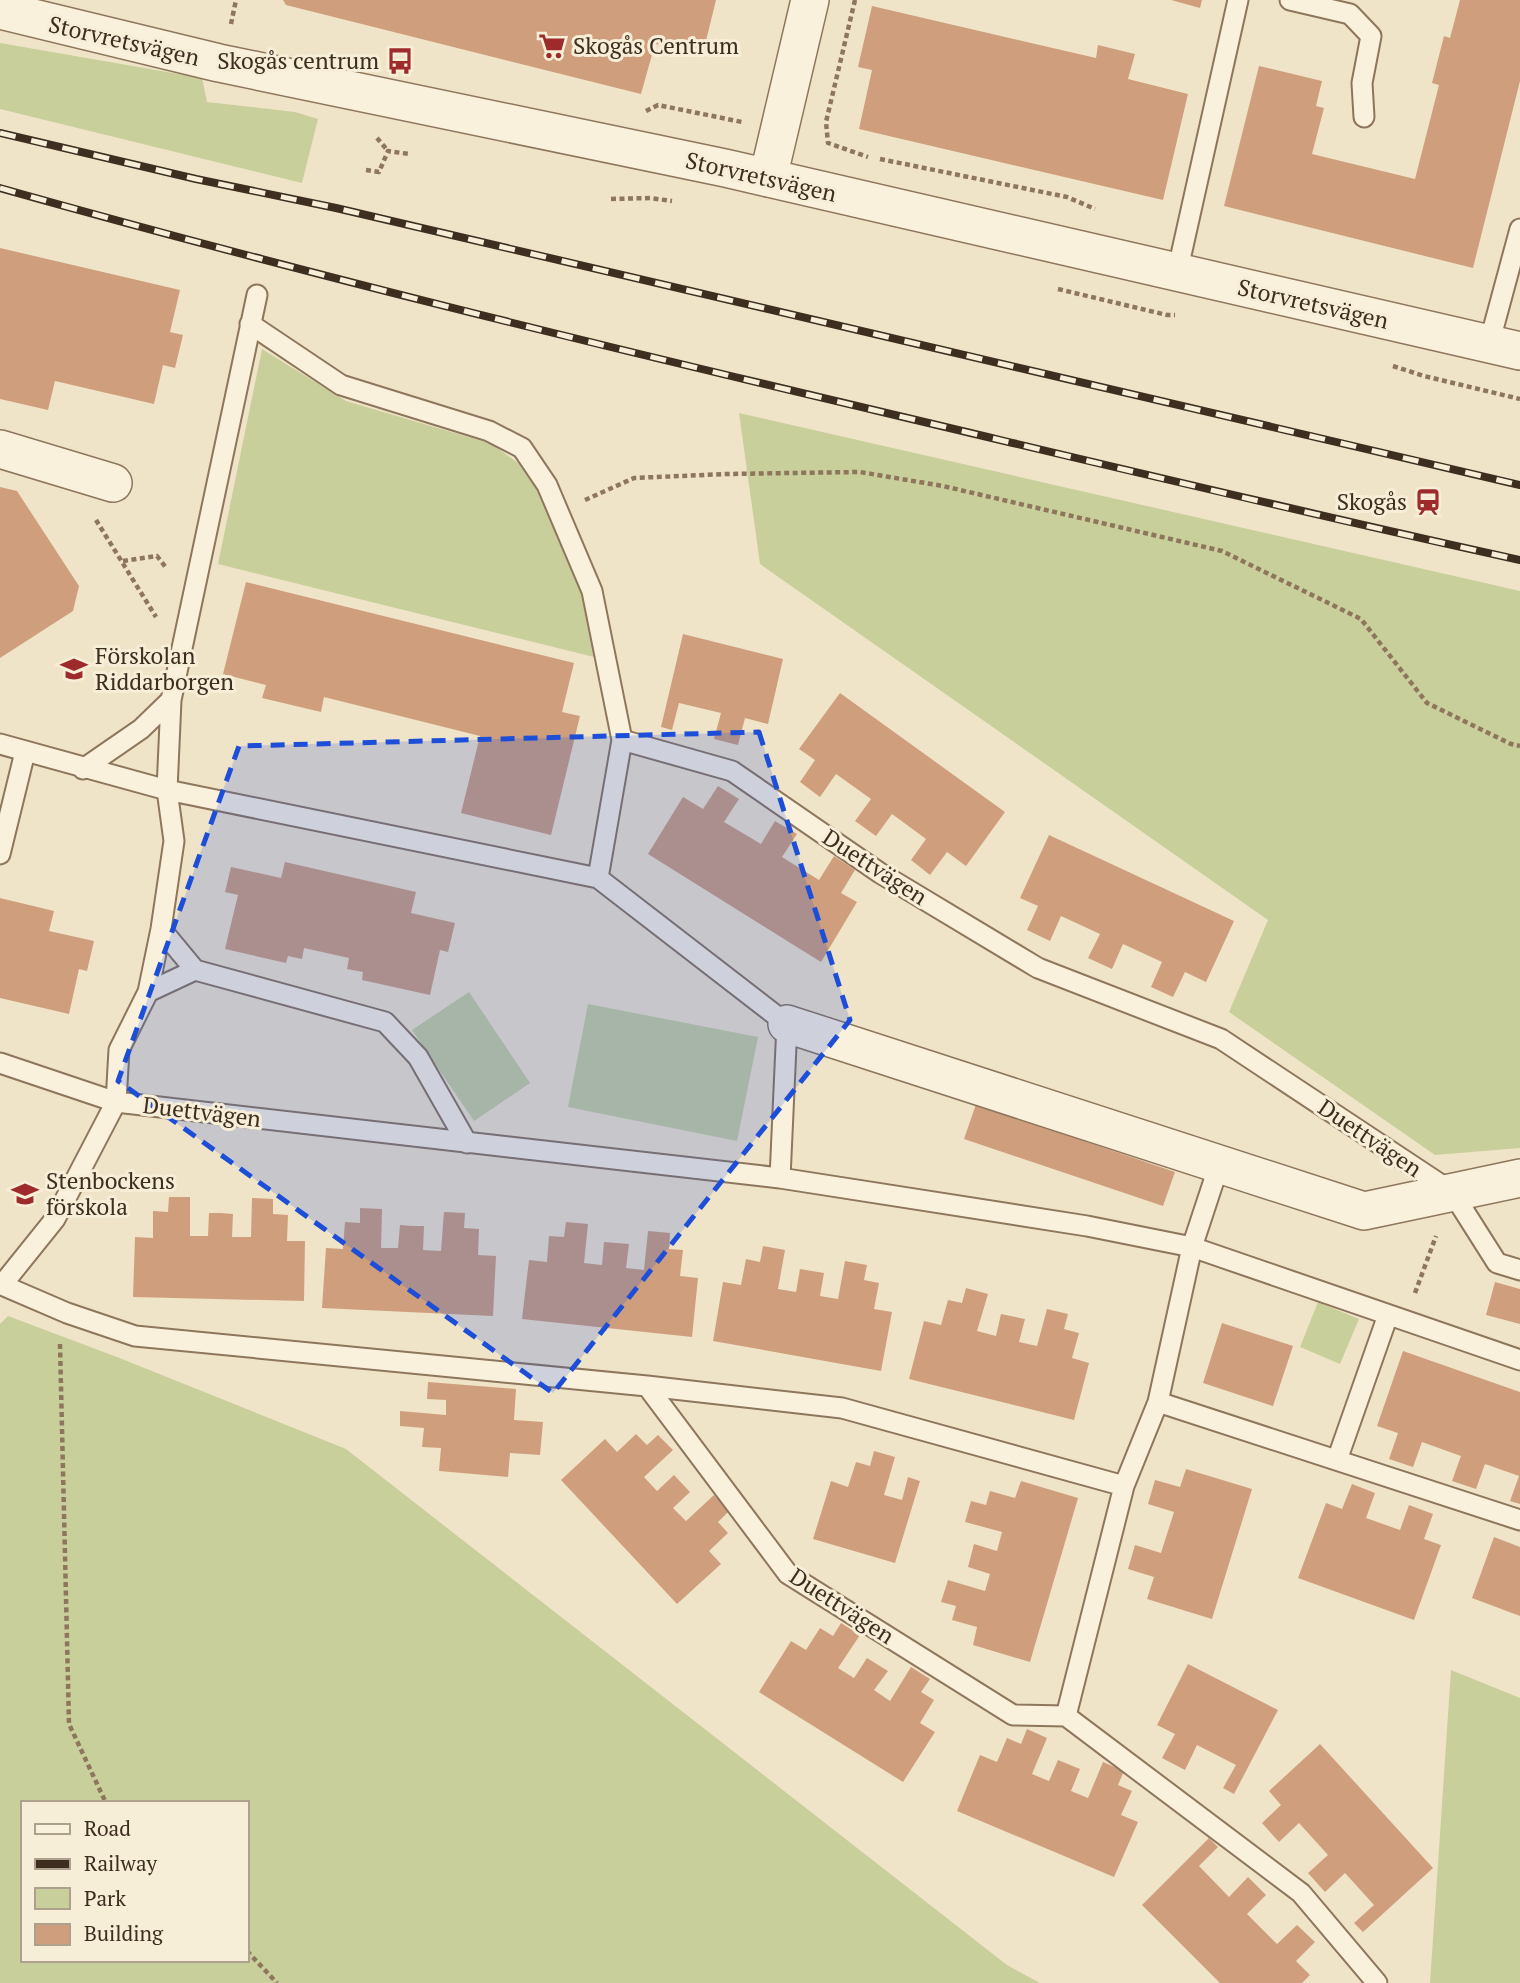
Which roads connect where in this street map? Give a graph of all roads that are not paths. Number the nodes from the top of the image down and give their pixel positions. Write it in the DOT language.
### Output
graph roads {
  1 [pos="810,0"];
  2 [pos="1237,0"];
  3 [pos="1290,0"];
  4 [pos="15,9"];
  5 [pos="1364,117"];
  6 [pos="768,178"];
  7 [pos="1520,229"];
  8 [pos="1177,272"];
  9 [pos="257,295"];
  10 [pos="250,324"];
  11 [pos="1505,348"];
  12 [pos="0,449"];
  13 [pos="113,483"];
  14 [pos="171,700"];
  15 [pos="622,740"];
  16 [pos="0,744"];
  17 [pos="25,752"];
  18 [pos="83,768"];
  19 [pos="167,790"];
  20 [pos="0,854"];
  21 [pos="598,878"];
  22 [pos="161,929"];
  23 [pos="195,970"];
  24 [pos="148,992"];
  25 [pos="787,1024"];
  26 [pos="0,1063"];
  27 [pos="116,1102"];
  28 [pos="467,1143"];
  29 [pos="1219,1166"];
  30 [pos="780,1178"];
  31 [pos="1520,1178"];
  32 [pos="1452,1192"];
  33 [pos="1192,1247"];
  34 [pos="1520,1270"];
  35 [pos="1396,1318"];
  36 [pos="1520,1360"];
  37 [pos="647,1386"];
  38 [pos="1157,1402"];
  39 [pos="1337,1460"];
  40 [pos="1124,1486"];
  41 [pos="1520,1520"];
  42 [pos="1066,1716"];
  43 [pos="1377,1983"];
  1 -- 6 [label="street"];
  2 -- 8 [label="lane"];
  3 -- 5 [label="lane"];
  4 -- 6 [label="street, Storvretsvägen"];
  6 -- 8 [label="street, Storvretsvägen"];
  7 -- 11 [label="lane"];
  8 -- 11 [label="street, Storvretsvägen"];
  9 -- 10 [label="lane"];
  10 -- 14 [label="lane"];
  10 -- 15 [label="lane"];
  12 -- 13 [label="street"];
  14 -- 18 [label="lane"];
  14 -- 19 [label="lane"];
  15 -- 21 [label="lane"];
  15 -- 32 [label="lane, Duettvägen"];
  16 -- 17 [label="lane"];
  17 -- 18 [label="lane"];
  17 -- 20 [label="lane"];
  18 -- 19 [label="lane"];
  19 -- 21 [label="lane"];
  19 -- 22 [label="lane"];
  21 -- 25 [label="lane, Duettvägen"];
  22 -- 23 [label="lane"];
  22 -- 24 [label="lane"];
  23 -- 24 [label="lane"];
  23 -- 28 [label="lane"];
  24 -- 27 [label="lane"];
  25 -- 29 [label="street, Duettvägen"];
  25 -- 30 [label="lane"];
  26 -- 27 [label="lane"];
  27 -- 28 [label="lane, Duettvägen"];
  27 -- 37 [label="lane, Duettvägen"];
  28 -- 30 [label="lane, Duettvägen"];
  29 -- 32 [label="street, Duettvägen"];
  29 -- 33 [label="lane"];
  30 -- 33 [label="lane, Duettvägen"];
  31 -- 32 [label="street, Duettvägen"];
  32 -- 34 [label="lane, Duettvägen"];
  33 -- 35 [label="lane, Duettvägen"];
  33 -- 38 [label="lane"];
  35 -- 36 [label="lane, Duettvägen"];
  35 -- 39 [label="lane"];
  37 -- 40 [label="lane, Duettvägen"];
  37 -- 42 [label="lane, Duettvägen"];
  38 -- 39 [label="lane"];
  38 -- 40 [label="lane"];
  39 -- 41 [label="lane"];
  40 -- 42 [label="lane"];
  42 -- 43 [label="lane"];
}
